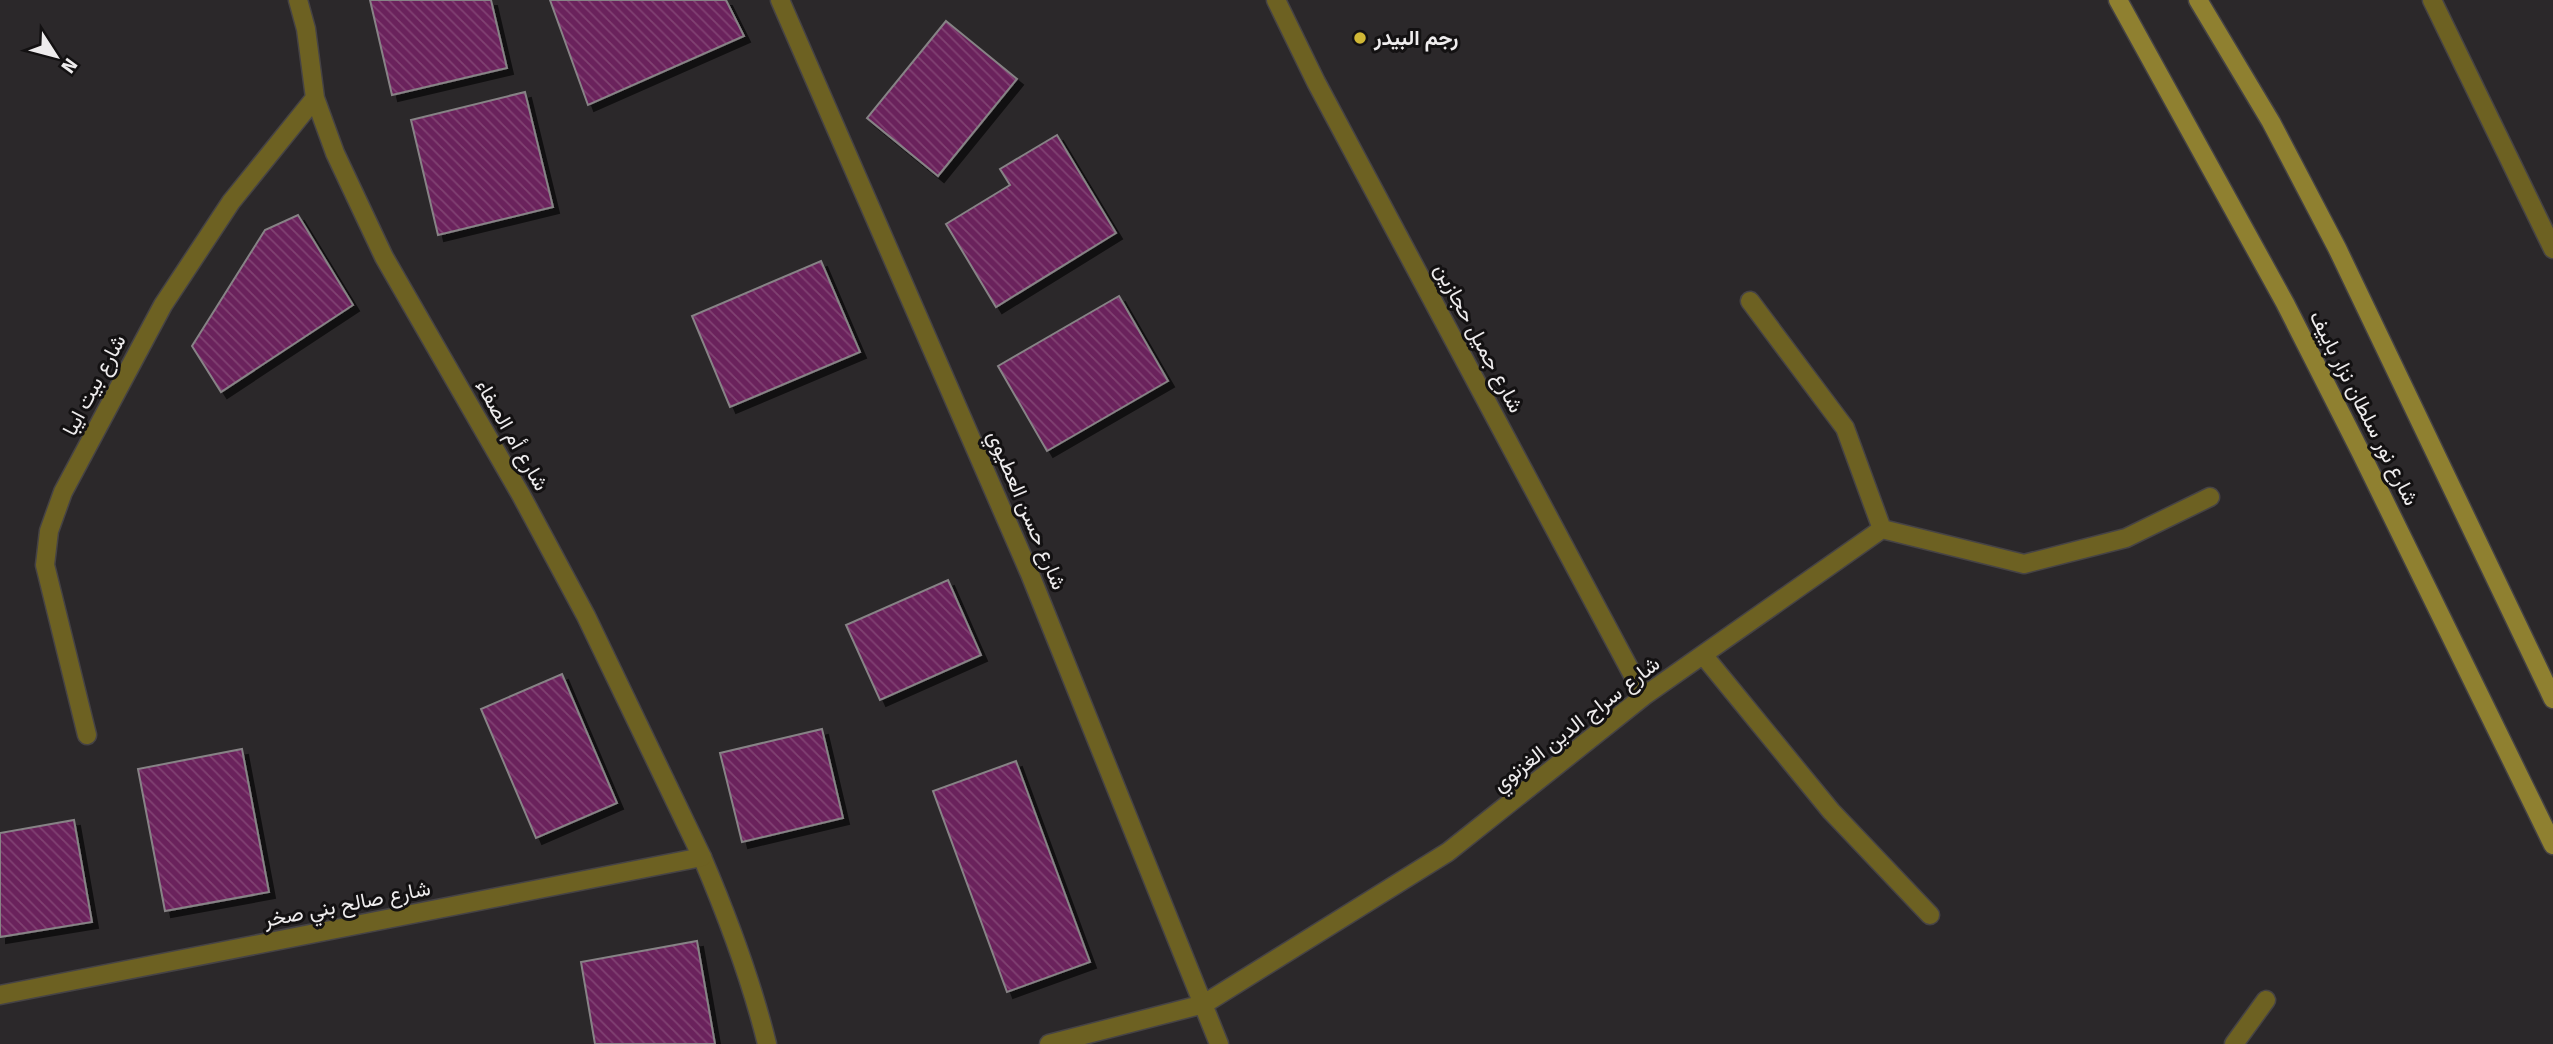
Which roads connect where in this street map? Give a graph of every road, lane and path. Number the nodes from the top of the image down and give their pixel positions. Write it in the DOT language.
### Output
graph roads {
  1 [pos="298,0"];
  2 [pos="311,0"];
  3 [pos="780,0"];
  4 [pos="1276,0"];
  5 [pos="2118,0"];
  6 [pos="2198,0"];
  7 [pos="2432,0"];
  8 [pos="306,29"];
  9 [pos="315,98"];
  10 [pos="2553,249"];
  11 [pos="1750,301"];
  12 [pos="2210,497"];
  13 [pos="1882,529"];
  14 [pos="1704,656"];
  15 [pos="1644,696"];
  16 [pos="2553,699"];
  17 [pos="88,735"];
  18 [pos="2553,845"];
  19 [pos="702,857"];
  20 [pos="1930,915"];
  21 [pos="0,995"];
  22 [pos="2266,1000"];
  23 [pos="1204,1004"];
  24 [pos="767,1044"];
  25 [pos="1049,1044"];
  26 [pos="1219,1044"];
  27 [pos="2234,1044"];
  1 -- 8 [label="street, شارع أم الصفاء"];
  2 -- 8 [label="street, شارع أم الصفاء"];
  3 -- 23 [label="street, شارع حسن العطيوي"];
  4 -- 15 [label="street, شارع جميل حجازين"];
  5 -- 18 [label="main road, شارع نور سلطان نزار باييف"];
  6 -- 16 [label="main road, شارع نور سلطان نزار باييف"];
  7 -- 10 [label="street"];
  8 -- 9 [label="street, شارع أم الصفاء"];
  9 -- 17 [label="street, شارع بيت ايبا"];
  9 -- 19 [label="street, شارع أم الصفاء"];
  11 -- 13 [label="street"];
  12 -- 13 [label="street"];
  13 -- 14 [label="street, شارع سراج الدين الغزنوي"];
  14 -- 15 [label="street, شارع سراج الدين الغزنوي"];
  14 -- 20 [label="street"];
  15 -- 23 [label="street, شارع سراج الدين الغزنوي"];
  19 -- 21 [label="street, شارع صالح بني صخر"];
  19 -- 24 [label="street, شارع أم الصفاء"];
  22 -- 27 [label="street"];
  23 -- 25 [label="street, شارع سراج الدين الغزنوي"];
  23 -- 26 [label="street, شارع حسن العطيوي"];
}
